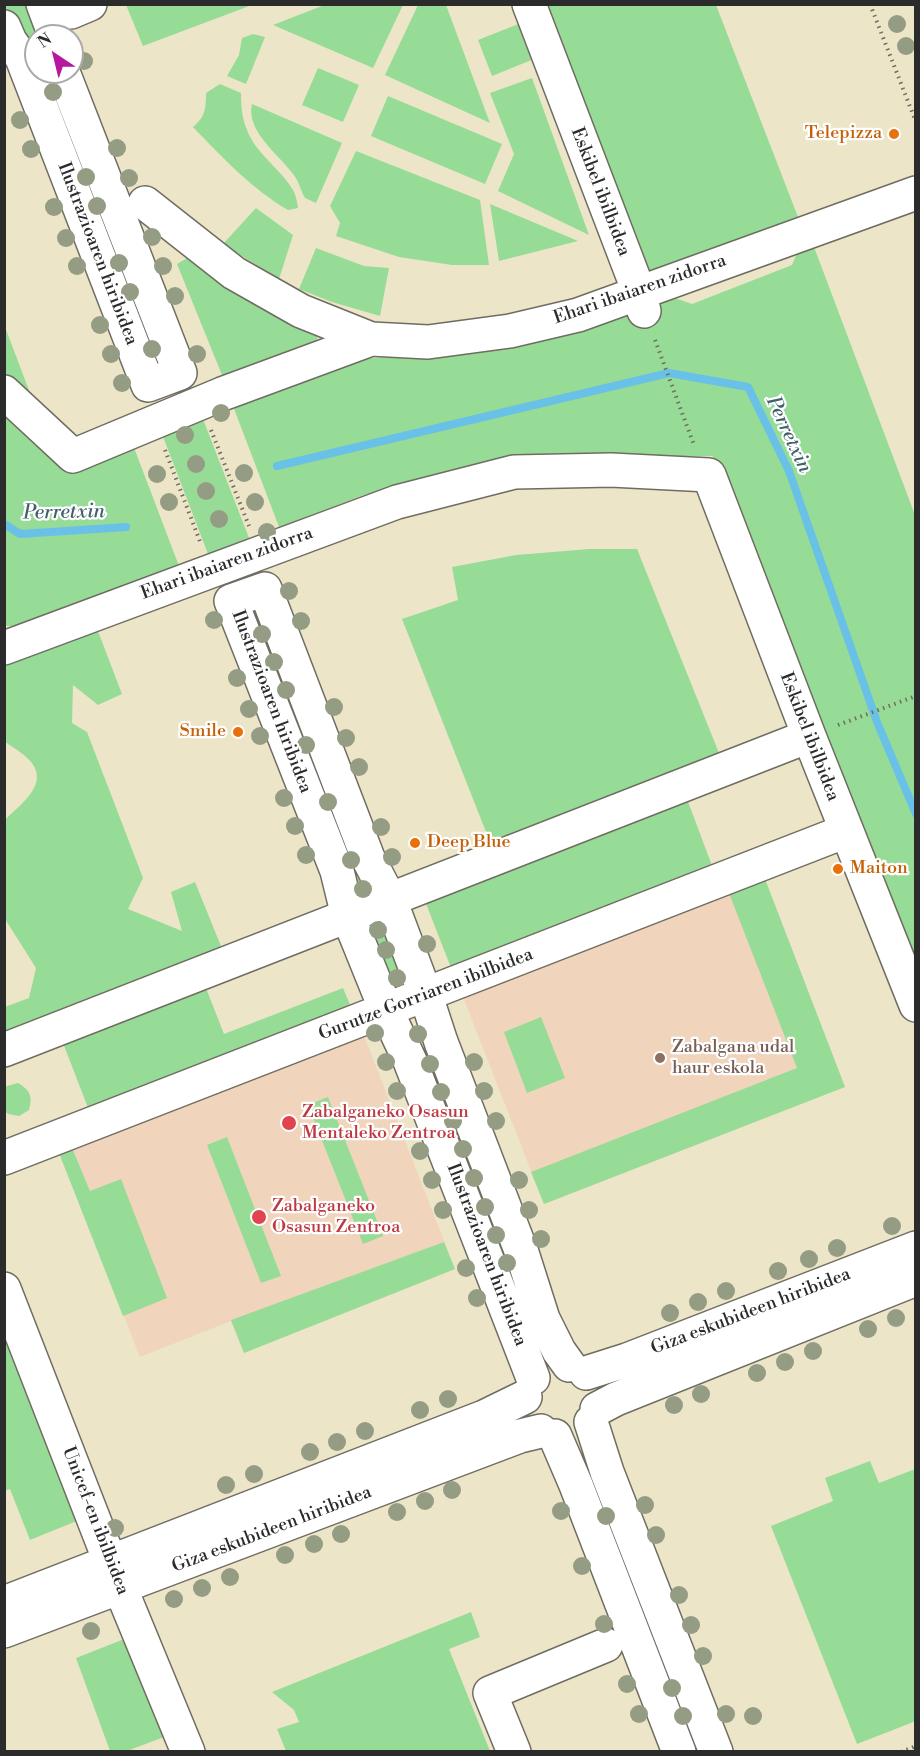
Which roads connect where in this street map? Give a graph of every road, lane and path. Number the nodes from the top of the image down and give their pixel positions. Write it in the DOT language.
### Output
graph roads {
  1 [pos="529,4"];
  2 [pos="870,4"];
  3 [pos="4,27"];
  4 [pos="24,63"];
  5 [pos="32,84"];
  6 [pos="68,84"];
  7 [pos="915,122"];
  8 [pos="915,193"];
  9 [pos="145,203"];
  10 [pos="641,302"];
  11 [pos="371,339"];
  12 [pos="4,392"];
  13 [pos="211,398"];
  14 [pos="154,422"];
  15 [pos="698,460"];
  16 [pos="260,552"];
  17 [pos="211,570"];
  18 [pos="4,648"];
  19 [pos="915,696"];
  20 [pos="823,731"];
  21 [pos="846,831"];
  22 [pos="390,900"];
  23 [pos="348,916"];
  24 [pos="426,996"];
  25 [pos="915,1005"];
  26 [pos="386,1010"];
  27 [pos="4,1050"];
  28 [pos="4,1158"];
  29 [pos="915,1248"];
  30 [pos="915,1279"];
  31 [pos="4,1289"];
  32 [pos="577,1369"];
  33 [pos="529,1388"];
  34 [pos="594,1415"];
  35 [pos="548,1433"];
  36 [pos="116,1575"];
  37 [pos="4,1604"];
  38 [pos="4,1631"];
  39 [pos="606,1645"];
  40 [pos="915,1746"];
  41 [pos="188,1752"];
  42 [pos="514,1752"];
  43 [pos="679,1752"];
  44 [pos="716,1752"];
  45 [pos="901,1752"];
  1 -- 10 [label="street, Eskibel ibilbidea"];
  2 -- 7 [label="path"];
  3 -- 4 [label="street, Ilustrazioaren hiribidea"];
  5 -- 6 [label="street, Ilustrazioaren hiribidea"];
  8 -- 10 [label="street, Ehari ibaiaren zidorra"];
  9 -- 11 [label="street"];
  10 -- 11 [label="street, Ehari ibaiaren zidorra"];
  10 -- 15 [label="path"];
  11 -- 13 [label="street, Ehari ibaiaren zidorra"];
  12 -- 14 [label="street"];
  13 -- 14 [label="street"];
  13 -- 16 [label="path"];
  14 -- 17 [label="path"];
  15 -- 16 [label="street, Ehari ibaiaren zidorra"];
  15 -- 20 [label="street, Eskibel ibilbidea"];
  16 -- 17 [label="street, Ehari ibaiaren zidorra"];
  17 -- 18 [label="street, Ehari ibaiaren zidorra"];
  19 -- 20 [label="path"];
  20 -- 21 [label="street, Eskibel ibilbidea"];
  20 -- 22 [label="street"];
  21 -- 24 [label="street, Gurutze Gorriaren ibilbidea"];
  21 -- 25 [label="street, Eskibel ibilbidea"];
  22 -- 23 [label="street"];
  22 -- 23 [label="street, Ilustrazioaren hiribidea"];
  22 -- 24 [label="street, Ilustrazioaren hiribidea"];
  23 -- 26 [label="street, Ilustrazioaren hiribidea"];
  23 -- 27 [label="street"];
  24 -- 26 [label="street, Gurutze Gorriaren ibilbidea"];
  24 -- 32 [label="street, Ilustrazioaren hiribidea"];
  26 -- 28 [label="street, Gurutze Gorriaren ibilbidea"];
  26 -- 33 [label="street, Ilustrazioaren hiribidea"];
  29 -- 32 [label="street, Giza eskubideen hiribidea"];
  30 -- 34 [label="street, Giza eskubideen hiribidea"];
  31 -- 36 [label="street, Unicef-en ibilbidea"];
  32 -- 33 [label="street"];
  32 -- 34 [label="street"];
  33 -- 35 [label="street"];
  33 -- 36 [label="street, Giza eskubideen hiribidea"];
  34 -- 35 [label="street"];
  34 -- 44 [label="street"];
  35 -- 36 [label="street, Giza eskubideen hiribidea"];
  35 -- 43 [label="street"];
  36 -- 37 [label="street, Giza eskubideen hiribidea"];
  36 -- 38 [label="street, Giza eskubideen hiribidea"];
  36 -- 41 [label="street, Unicef-en ibilbidea"];
  39 -- 42 [label="street"];
  40 -- 45 [label="path"];
}
